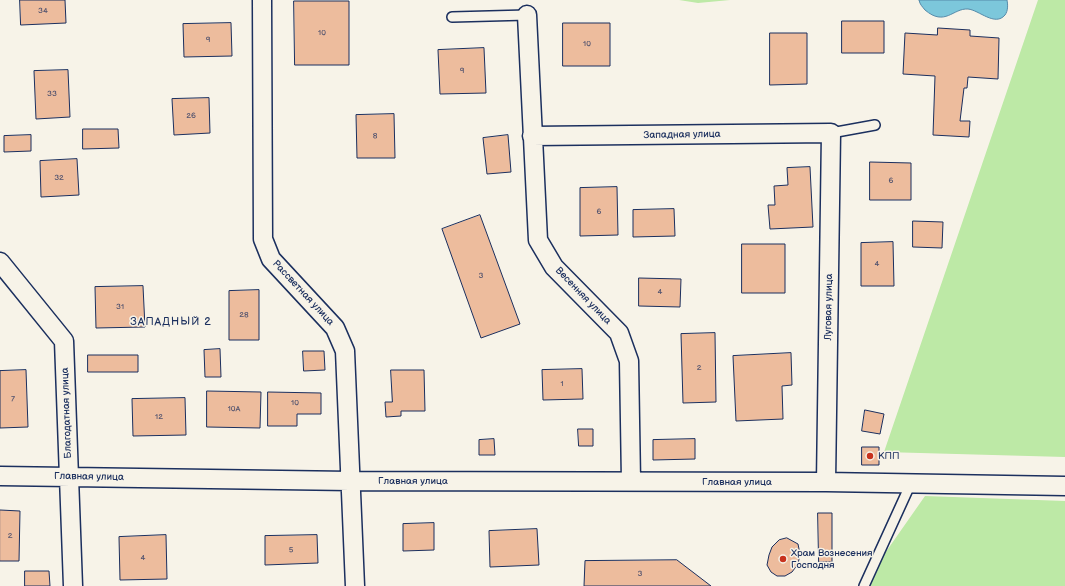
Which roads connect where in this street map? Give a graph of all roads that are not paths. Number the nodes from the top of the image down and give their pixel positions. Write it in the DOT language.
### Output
graph roads {
  1 [pos="262,0"];
  2 [pos="527,15"];
  3 [pos="452,17"];
  4 [pos="875,125"];
  5 [pos="832,133"];
  6 [pos="532,136"];
  7 [pos="0,262"];
  8 [pos="0,476"];
  9 [pos="69,477"];
  10 [pos="350,481"];
  11 [pos="631,481"];
  12 [pos="826,482"];
  13 [pos="911,483"];
  14 [pos="1065,486"];
  15 [pos="73,586"];
  16 [pos="355,586"];
  17 [pos="864,586"];
  1 -- 10 [label="street, Рассветная улица"];
  2 -- 3 [label="lane"];
  2 -- 6 [label="street, Весенняя улица"];
  4 -- 5 [label="lane"];
  5 -- 6 [label="street, Западная улица"];
  5 -- 12 [label="street, Луговая улица"];
  6 -- 11 [label="street, Весенняя улица"];
  7 -- 9 [label="street, Благодатная улица"];
  8 -- 9 [label="street, Главная улица"];
  9 -- 10 [label="street, Главная улица"];
  9 -- 15 [label="street, Благодатная улица"];
  10 -- 11 [label="street, Главная улица"];
  10 -- 16 [label="street, Рассветная улица"];
  11 -- 12 [label="street, Главная улица"];
  12 -- 13 [label="street, Главная улица"];
  13 -- 14 [label="street, Главная улица"];
  13 -- 17 [label="lane"];
}
